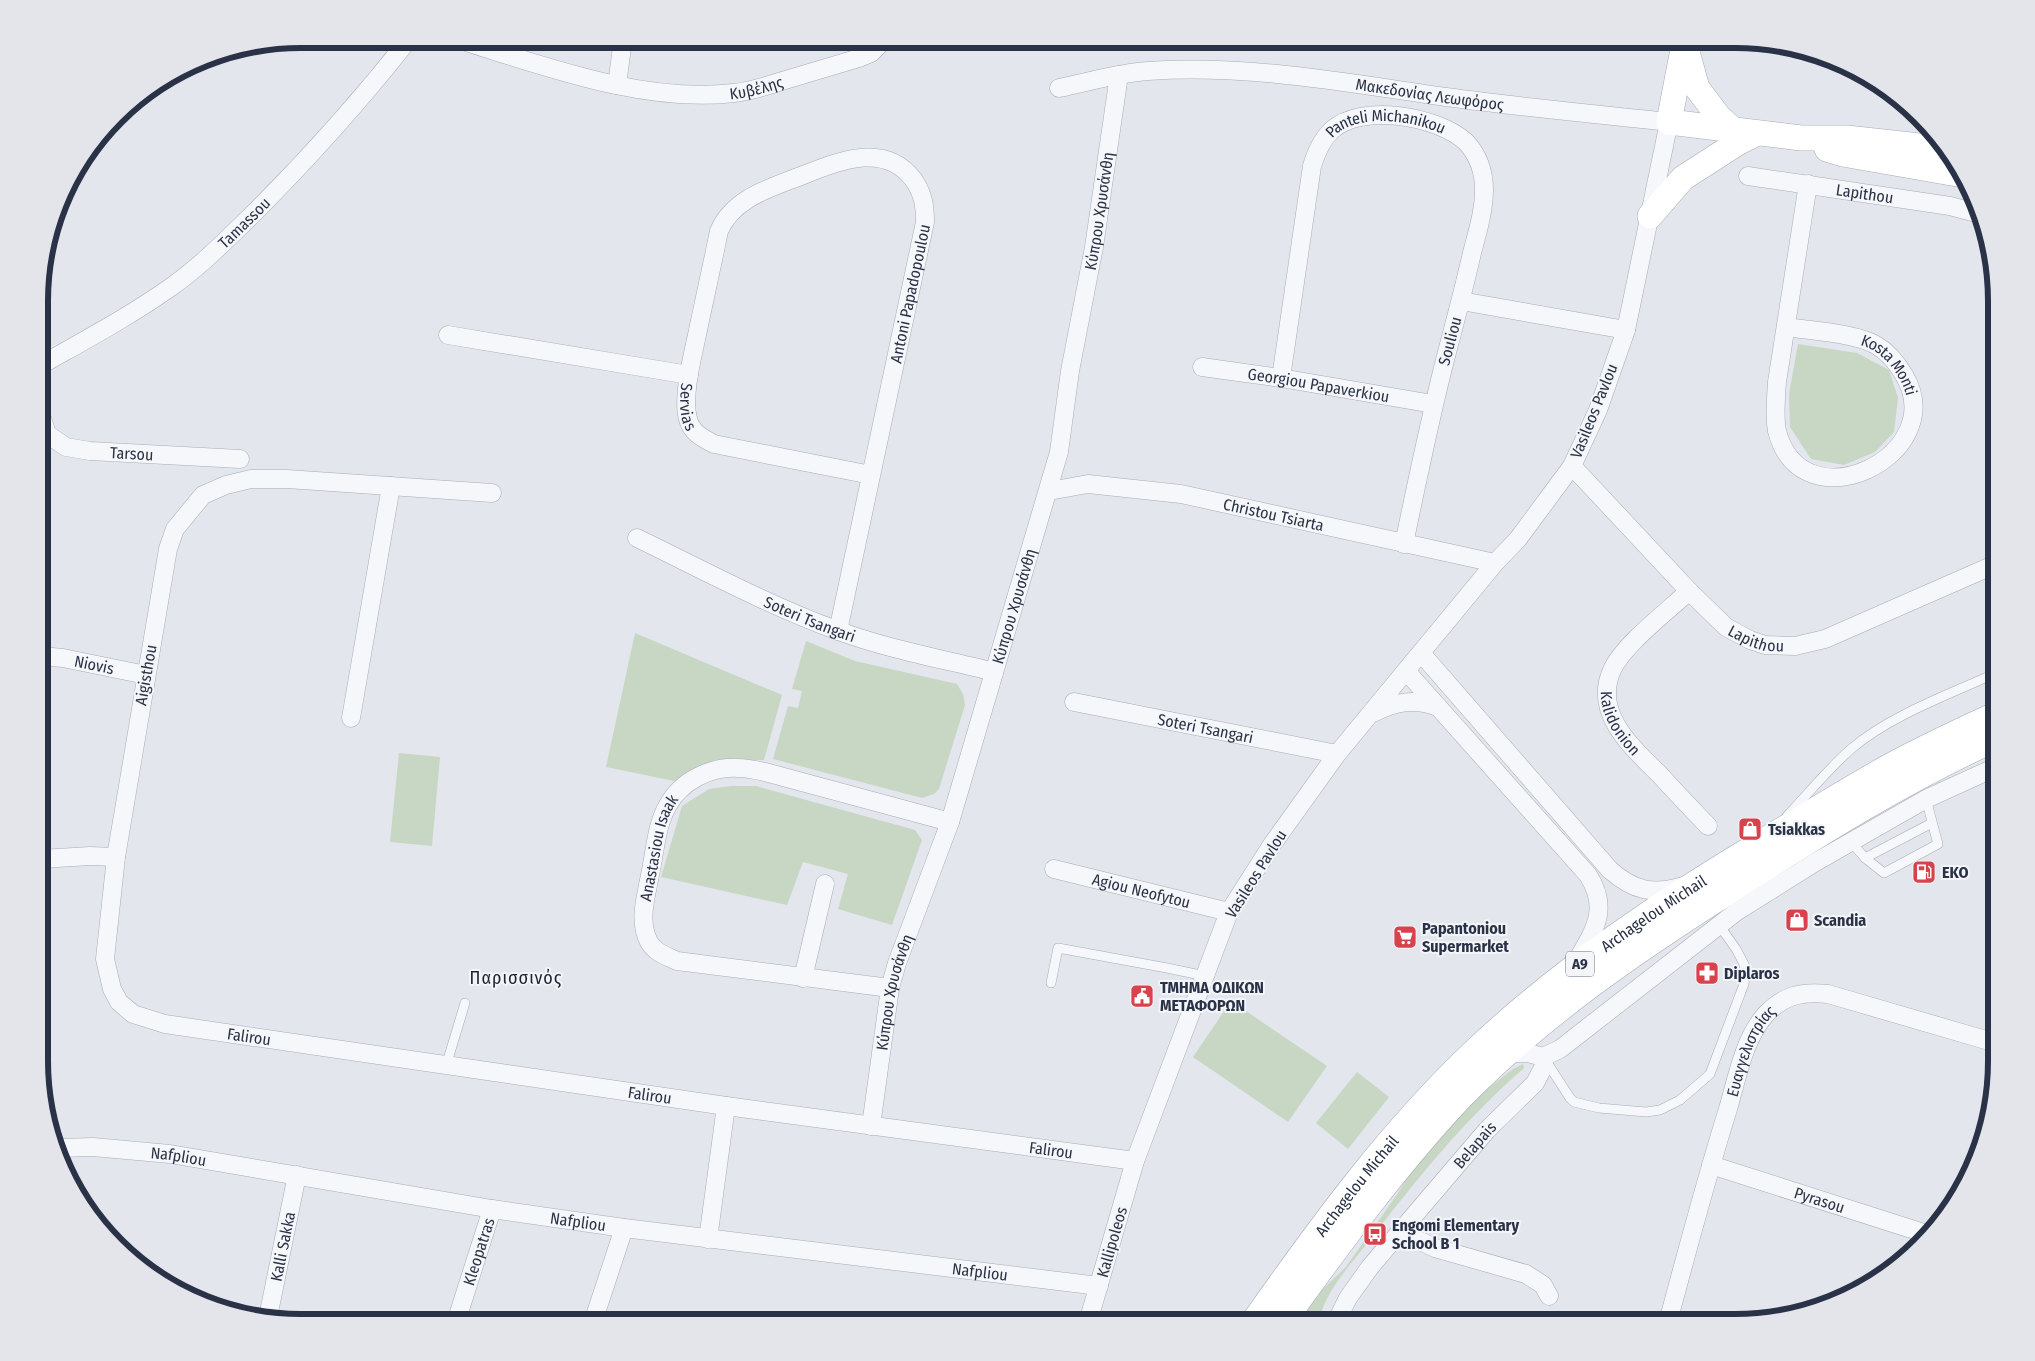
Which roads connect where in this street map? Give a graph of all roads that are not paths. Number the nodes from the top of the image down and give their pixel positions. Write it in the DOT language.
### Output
graph roads {
  1 [pos="402,48"];
  2 [pos="485,48"];
  3 [pos="622,48"];
  4 [pos="876,48"];
  5 [pos="1683,48"];
  6 [pos="1687,48"];
  7 [pos="1119,75"];
  8 [pos="617,85"];
  9 [pos="1059,88"];
  10 [pos="1669,122"];
  11 [pos="1745,131"];
  12 [pos="1802,138"];
  13 [pos="1936,148"];
  14 [pos="1954,173"];
  15 [pos="1748,176"];
  16 [pos="1808,184"];
  17 [pos="1971,212"];
  18 [pos="1650,216"];
  19 [pos="719,231"];
  20 [pos="1461,301"];
  21 [pos="1787,327"];
  22 [pos="1626,330"];
  23 [pos="448,336"];
  24 [pos="48,361"];
  25 [pos="1202,368"];
  26 [pos="689,375"];
  27 [pos="1281,378"];
  28 [pos="1434,404"];
  29 [pos="48,435"];
  30 [pos="240,459"];
  31 [pos="1572,466"];
  32 [pos="871,475"];
  33 [pos="391,486"];
  34 [pos="1049,491"];
  35 [pos="492,493"];
  36 [pos="637,538"];
  37 [pos="1404,544"];
  38 [pos="1495,564"];
  39 [pos="1988,568"];
  40 [pos="1689,592"];
  41 [pos="838,631"];
  42 [pos="1421,653"];
  43 [pos="48,657"];
  44 [pos="994,672"];
  45 [pos="1406,672"];
  46 [pos="146,675"];
  47 [pos="1988,677"];
  48 [pos="1074,702"];
  49 [pos="1438,707"];
  50 [pos="1372,714"];
  51 [pos="351,718"];
  52 [pos="1988,720"];
  53 [pos="1988,741"];
  54 [pos="1337,754"];
  55 [pos="1988,771"];
  56 [pos="1926,799"];
  57 [pos="950,822"];
  58 [pos="1932,823"];
  59 [pos="1708,826"];
  60 [pos="1851,842"];
  61 [pos="1760,845"];
  62 [pos="116,857"];
  63 [pos="1866,858"];
  64 [pos="48,859"];
  65 [pos="1054,869"];
  66 [pos="1705,878"];
  67 [pos="826,884"];
  68 [pos="1229,912"];
  69 [pos="1720,925"];
  70 [pos="1570,971"];
  71 [pos="1204,976"];
  72 [pos="803,978"];
  73 [pos="1051,983"];
  74 [pos="890,988"];
  75 [pos="465,1002"];
  76 [pos="165,1024"];
  77 [pos="1988,1042"];
  78 [pos="1506,1053"];
  79 [pos="1543,1057"];
  80 [pos="446,1066"];
  81 [pos="726,1106"];
  82 [pos="871,1126"];
  83 [pos="63,1148"];
  84 [pos="1136,1161"];
  85 [pos="1711,1165"];
  86 [pos="297,1175"];
  87 [pos="492,1209"];
  88 [pos="624,1228"];
  89 [pos="1402,1232"];
  90 [pos="1920,1232"];
  91 [pos="708,1239"];
  92 [pos="1099,1286"];
  93 [pos="1549,1296"];
  94 [pos="269,1311"];
  95 [pos="459,1314"];
  96 [pos="596,1314"];
  97 [pos="1090,1314"];
  98 [pos="1261,1314"];
  99 [pos="1287,1314"];
  100 [pos="1340,1314"];
  101 [pos="1670,1314"];
  1 -- 24 [label="street, Tamassou"];
  2 -- 8 [label="street, Κυβέλης"];
  3 -- 8 [label="street"];
  4 -- 8 [label="street, Κυβέλης"];
  5 -- 10 [label="main road"];
  6 -- 11 [label="main road"];
  7 -- 9 [label="street, Μακεδονίας Λεωφόρος"];
  7 -- 10 [label="street, Μακεδονίας Λεωφόρος"];
  7 -- 34 [label="street, Κύπρου Χρυσάνθη"];
  10 -- 11 [label="main road, Μακεδονίας Λεωφόρος"];
  10 -- 18 [label="street, Vasileos Pavlou"];
  11 -- 12 [label="main road, Μακεδονίας Λεωφόρος"];
  11 -- 18 [label="main road"];
  12 -- 13 [label="main road, Μακεδονίας Λεωφόρος"];
  12 -- 14 [label="main road, Μακεδονίας Λεωφόρος"];
  15 -- 16 [label="street, Lapithou"];
  16 -- 17 [label="street, Lapithou"];
  16 -- 21 [label="street, Kosta Monti"];
  18 -- 22 [label="street, Vasileos Pavlou"];
  19 -- 26 [label="street, Servias"];
  19 -- 32 [label="street, Antoni Papadopoulou"];
  20 -- 22 [label="street, Souliou"];
  20 -- 27 [label="street, Panteli Michanikou"];
  20 -- 28 [label="street, Souliou"];
  21 -- 21 [label="street, Kosta Monti"];
  22 -- 31 [label="street, Vasileos Pavlou"];
  23 -- 26 [label="street"];
  25 -- 27 [label="street, Georgiou Papaverkiou"];
  26 -- 32 [label="street, Servias"];
  27 -- 28 [label="street, Georgiou Papaverkiou"];
  28 -- 37 [label="street, Souliou"];
  29 -- 30 [label="street, Tarsou"];
  31 -- 38 [label="street, Vasileos Pavlou"];
  31 -- 40 [label="street, Lapithou"];
  32 -- 41 [label="street, Antoni Papadopoulou"];
  33 -- 35 [label="street, Aigisthou"];
  33 -- 46 [label="street, Aigisthou"];
  33 -- 51 [label="street"];
  34 -- 37 [label="street, Christou Tsiarta"];
  34 -- 44 [label="street, Κύπρου Χρυσάνθη"];
  36 -- 41 [label="street, Soteri Tsangari"];
  37 -- 38 [label="street, Christou Tsiarta"];
  38 -- 42 [label="street, Vasileos Pavlou"];
  39 -- 40 [label="street, Lapithou"];
  40 -- 59 [label="street, Kalidonion"];
  41 -- 44 [label="street, Soteri Tsangari"];
  42 -- 45 [label="street, Vasileos Pavlou"];
  42 -- 66 [label="street"];
  43 -- 46 [label="street, Niovis"];
  44 -- 57 [label="street, Κύπρου Χρυσάνθη"];
  45 -- 49 [label="street"];
  45 -- 50 [label="street, Vasileos Pavlou"];
  46 -- 62 [label="street, Aigisthou"];
  47 -- 61 [label="lane"];
  48 -- 54 [label="street, Soteri Tsangari"];
  49 -- 50 [label="street"];
  49 -- 70 [label="street"];
  50 -- 54 [label="street, Vasileos Pavlou"];
  52 -- 61 [label="main road, Archagelou Michail / A9"];
  53 -- 78 [label="main road, Archagelou Michail / A9"];
  54 -- 68 [label="street, Vasileos Pavlou"];
  55 -- 56 [label="street"];
  56 -- 58 [label="lane"];
  56 -- 60 [label="street"];
  57 -- 72 [label="street, Anastasiou Isaak"];
  57 -- 74 [label="street, Κύπρου Χρυσάνθη"];
  58 -- 63 [label="lane"];
  58 -- 63 [label="lane"];
  60 -- 63 [label="lane"];
  60 -- 69 [label="street"];
  61 -- 66 [label="main road, Archagelou Michail / A9"];
  62 -- 64 [label="street"];
  62 -- 76 [label="street, Aigisthou"];
  65 -- 68 [label="street, Agiou Neofytou"];
  66 -- 70 [label="main road, Archagelou Michail / A9"];
  67 -- 72 [label="street"];
  68 -- 71 [label="street, Vasileos Pavlou"];
  69 -- 79 [label="street"];
  69 -- 79 [label="lane"];
  70 -- 98 [label="main road, Archagelou Michail / A9"];
  71 -- 73 [label="lane"];
  71 -- 84 [label="street, Vasileos Pavlou"];
  72 -- 74 [label="street, Anastasiou Isaak"];
  74 -- 82 [label="street, Κύπρου Χρυσάνθη"];
  75 -- 80 [label="lane"];
  76 -- 80 [label="street, Falirou"];
  77 -- 85 [label="street, Ευαγγελιστρίας"];
  78 -- 79 [label="street"];
  78 -- 99 [label="main road, Archagelou Michail / A9"];
  79 -- 89 [label="street, Belapais"];
  80 -- 81 [label="street, Falirou"];
  81 -- 82 [label="street, Falirou"];
  81 -- 91 [label="street"];
  82 -- 84 [label="street, Falirou"];
  83 -- 86 [label="street, Nafpliou"];
  84 -- 92 [label="street, Kallipoleos"];
  85 -- 90 [label="street, Pyrasou"];
  85 -- 101 [label="street, Ευαγγελιστρίας"];
  86 -- 87 [label="street, Nafpliou"];
  86 -- 94 [label="street, Kalli Sakka"];
  87 -- 88 [label="street, Nafpliou"];
  87 -- 95 [label="street, Kleopatras"];
  88 -- 91 [label="street, Nafpliou"];
  88 -- 96 [label="street"];
  89 -- 93 [label="street"];
  89 -- 100 [label="street, Belapais"];
  91 -- 92 [label="street, Nafpliou"];
  92 -- 97 [label="street, Kallipoleos"];
}
